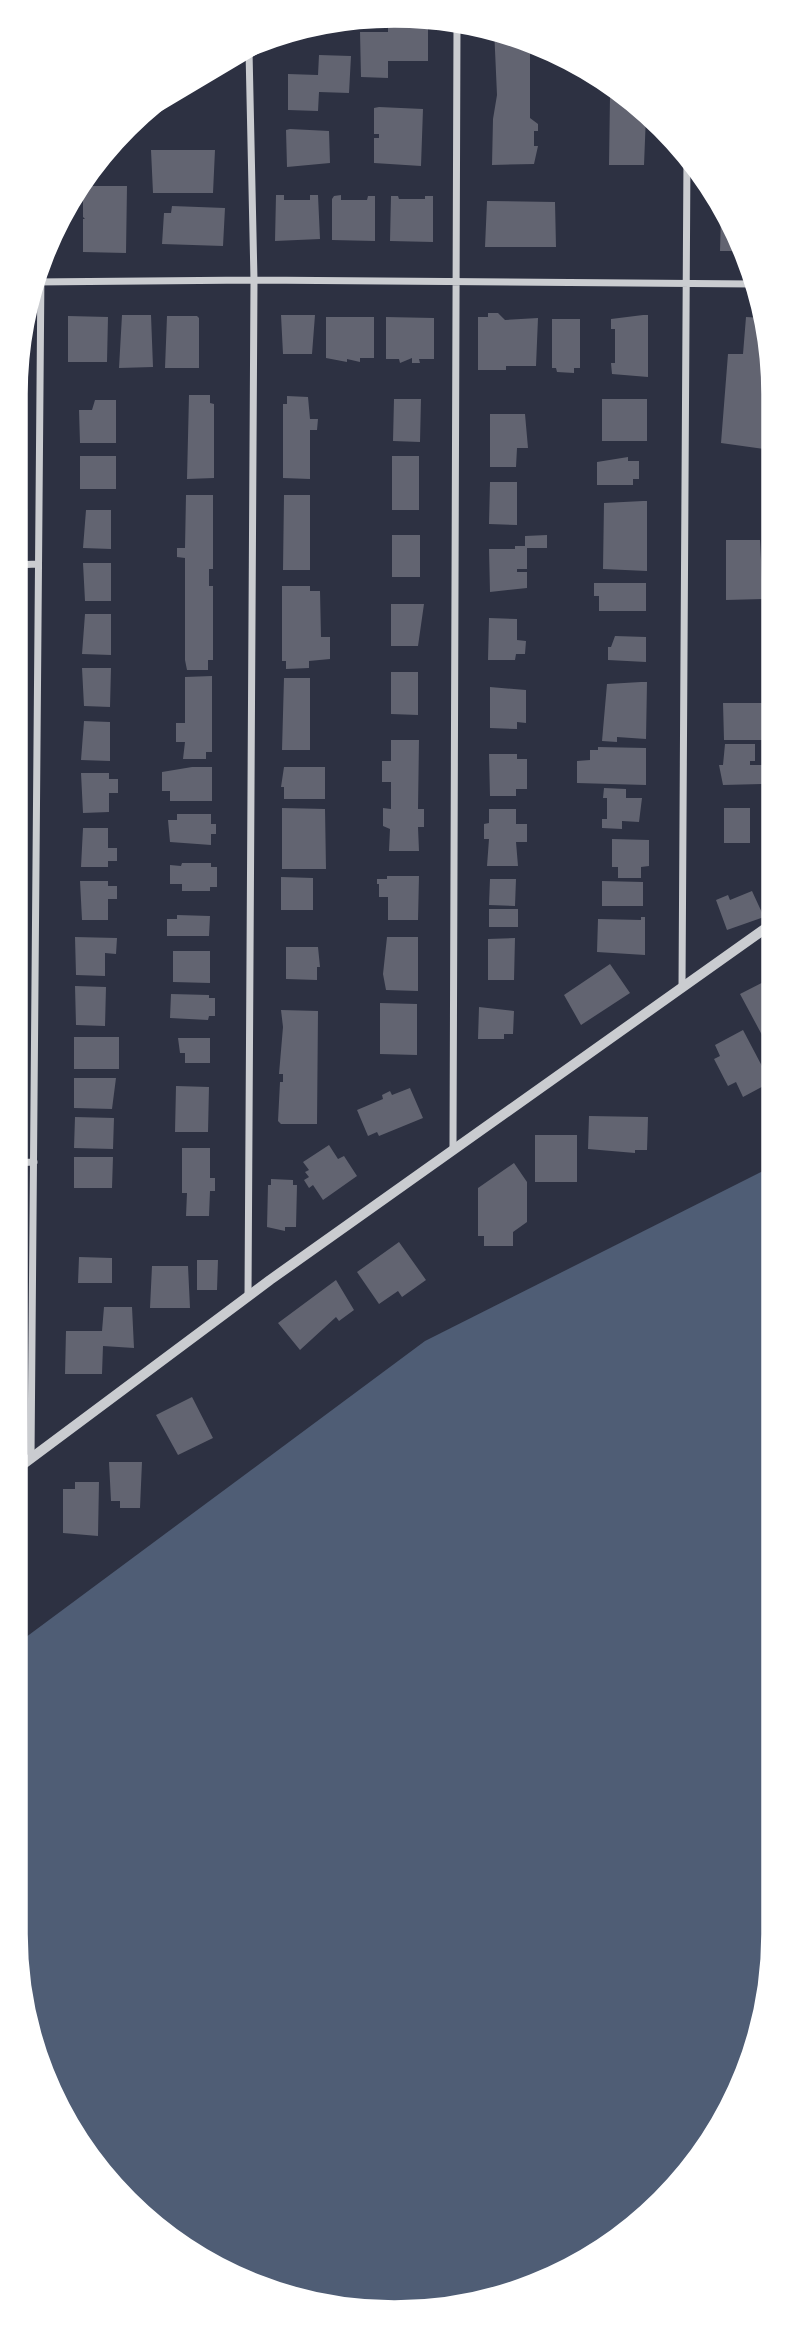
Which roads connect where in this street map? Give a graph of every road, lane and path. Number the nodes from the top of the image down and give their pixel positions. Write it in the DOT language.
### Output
graph roads {
  1 [pos="457,31"];
  2 [pos="252,55"];
  3 [pos="687,170"];
  4 [pos="254,280"];
  5 [pos="44,282"];
  6 [pos="457,282"];
  7 [pos="687,283"];
  8 [pos="745,284"];
  9 [pos="37,307"];
  10 [pos="26,564"];
  11 [pos="38,564"];
  12 [pos="763,930"];
  13 [pos="682,989"];
  14 [pos="453,1149"];
  15 [pos="26,1163"];
  16 [pos="34,1163"];
  17 [pos="248,1297"];
  18 [pos="31,1458"];
  19 [pos="26,1462"];
  1 -- 6 [label="street"];
  2 -- 4 [label="street"];
  3 -- 7 [label="street"];
  4 -- 5 [label="street"];
  4 -- 6 [label="street"];
  4 -- 17 [label="street"];
  6 -- 7 [label="street"];
  6 -- 14 [label="street"];
  7 -- 8 [label="street"];
  7 -- 13 [label="street"];
  9 -- 11 [label="street"];
  10 -- 11 [label="street"];
  11 -- 16 [label="street"];
  12 -- 13 [label="street"];
  13 -- 14 [label="street"];
  14 -- 17 [label="street"];
  15 -- 16 [label="street"];
  16 -- 18 [label="street"];
  17 -- 18 [label="street"];
  18 -- 19 [label="street"];
}
